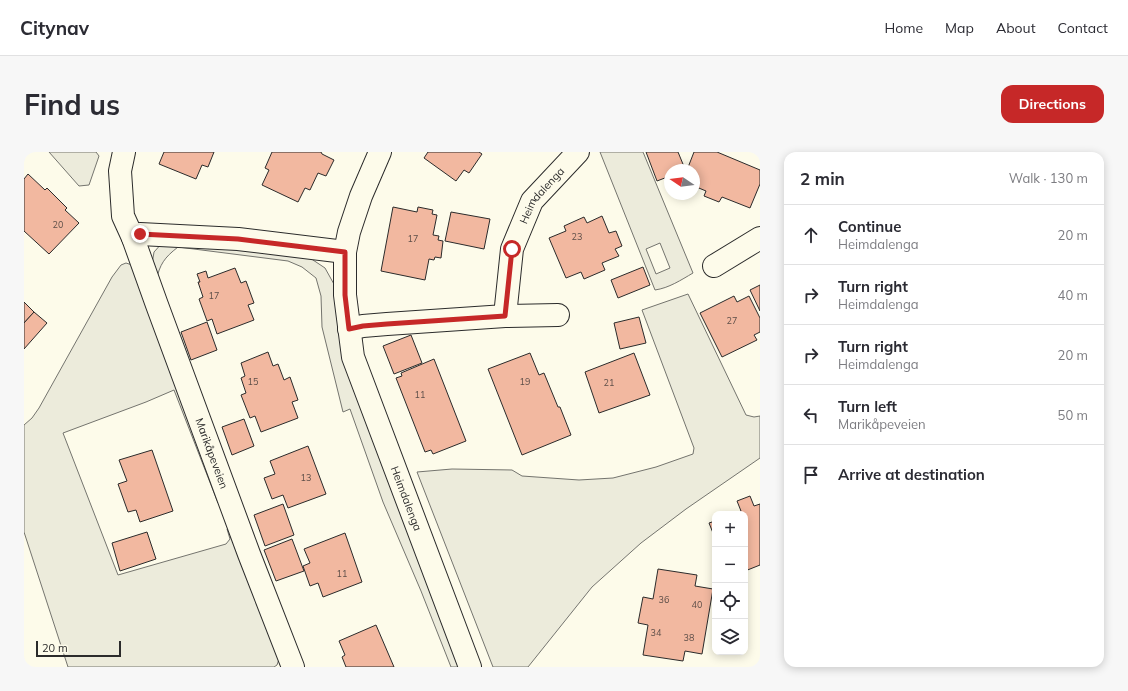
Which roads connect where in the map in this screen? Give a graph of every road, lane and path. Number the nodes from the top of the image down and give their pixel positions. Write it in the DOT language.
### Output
graph roads {
  1 [pos="124,152"];
  2 [pos="380,152"];
  3 [pos="578,152"];
  4 [pos="133,238"];
  5 [pos="760,238"];
  6 [pos="345,252"];
  7 [pos="714,266"];
  8 [pos="558,315"];
  9 [pos="505,316"];
  10 [pos="349,329"];
  11 [pos="293,667"];
  12 [pos="470,667"];
  1 -- 4 [label="street, Marikåpeveien"];
  2 -- 6 [label="street, Heimdalenga"];
  3 -- 9 [label="street, Heimdalenga"];
  4 -- 6 [label="street"];
  4 -- 11 [label="street, Marikåpeveien"];
  5 -- 7 [label="street"];
  6 -- 10 [label="street, Heimdalenga"];
  8 -- 9 [label="street"];
  9 -- 10 [label="street"];
  10 -- 12 [label="street, Heimdalenga"];
}
